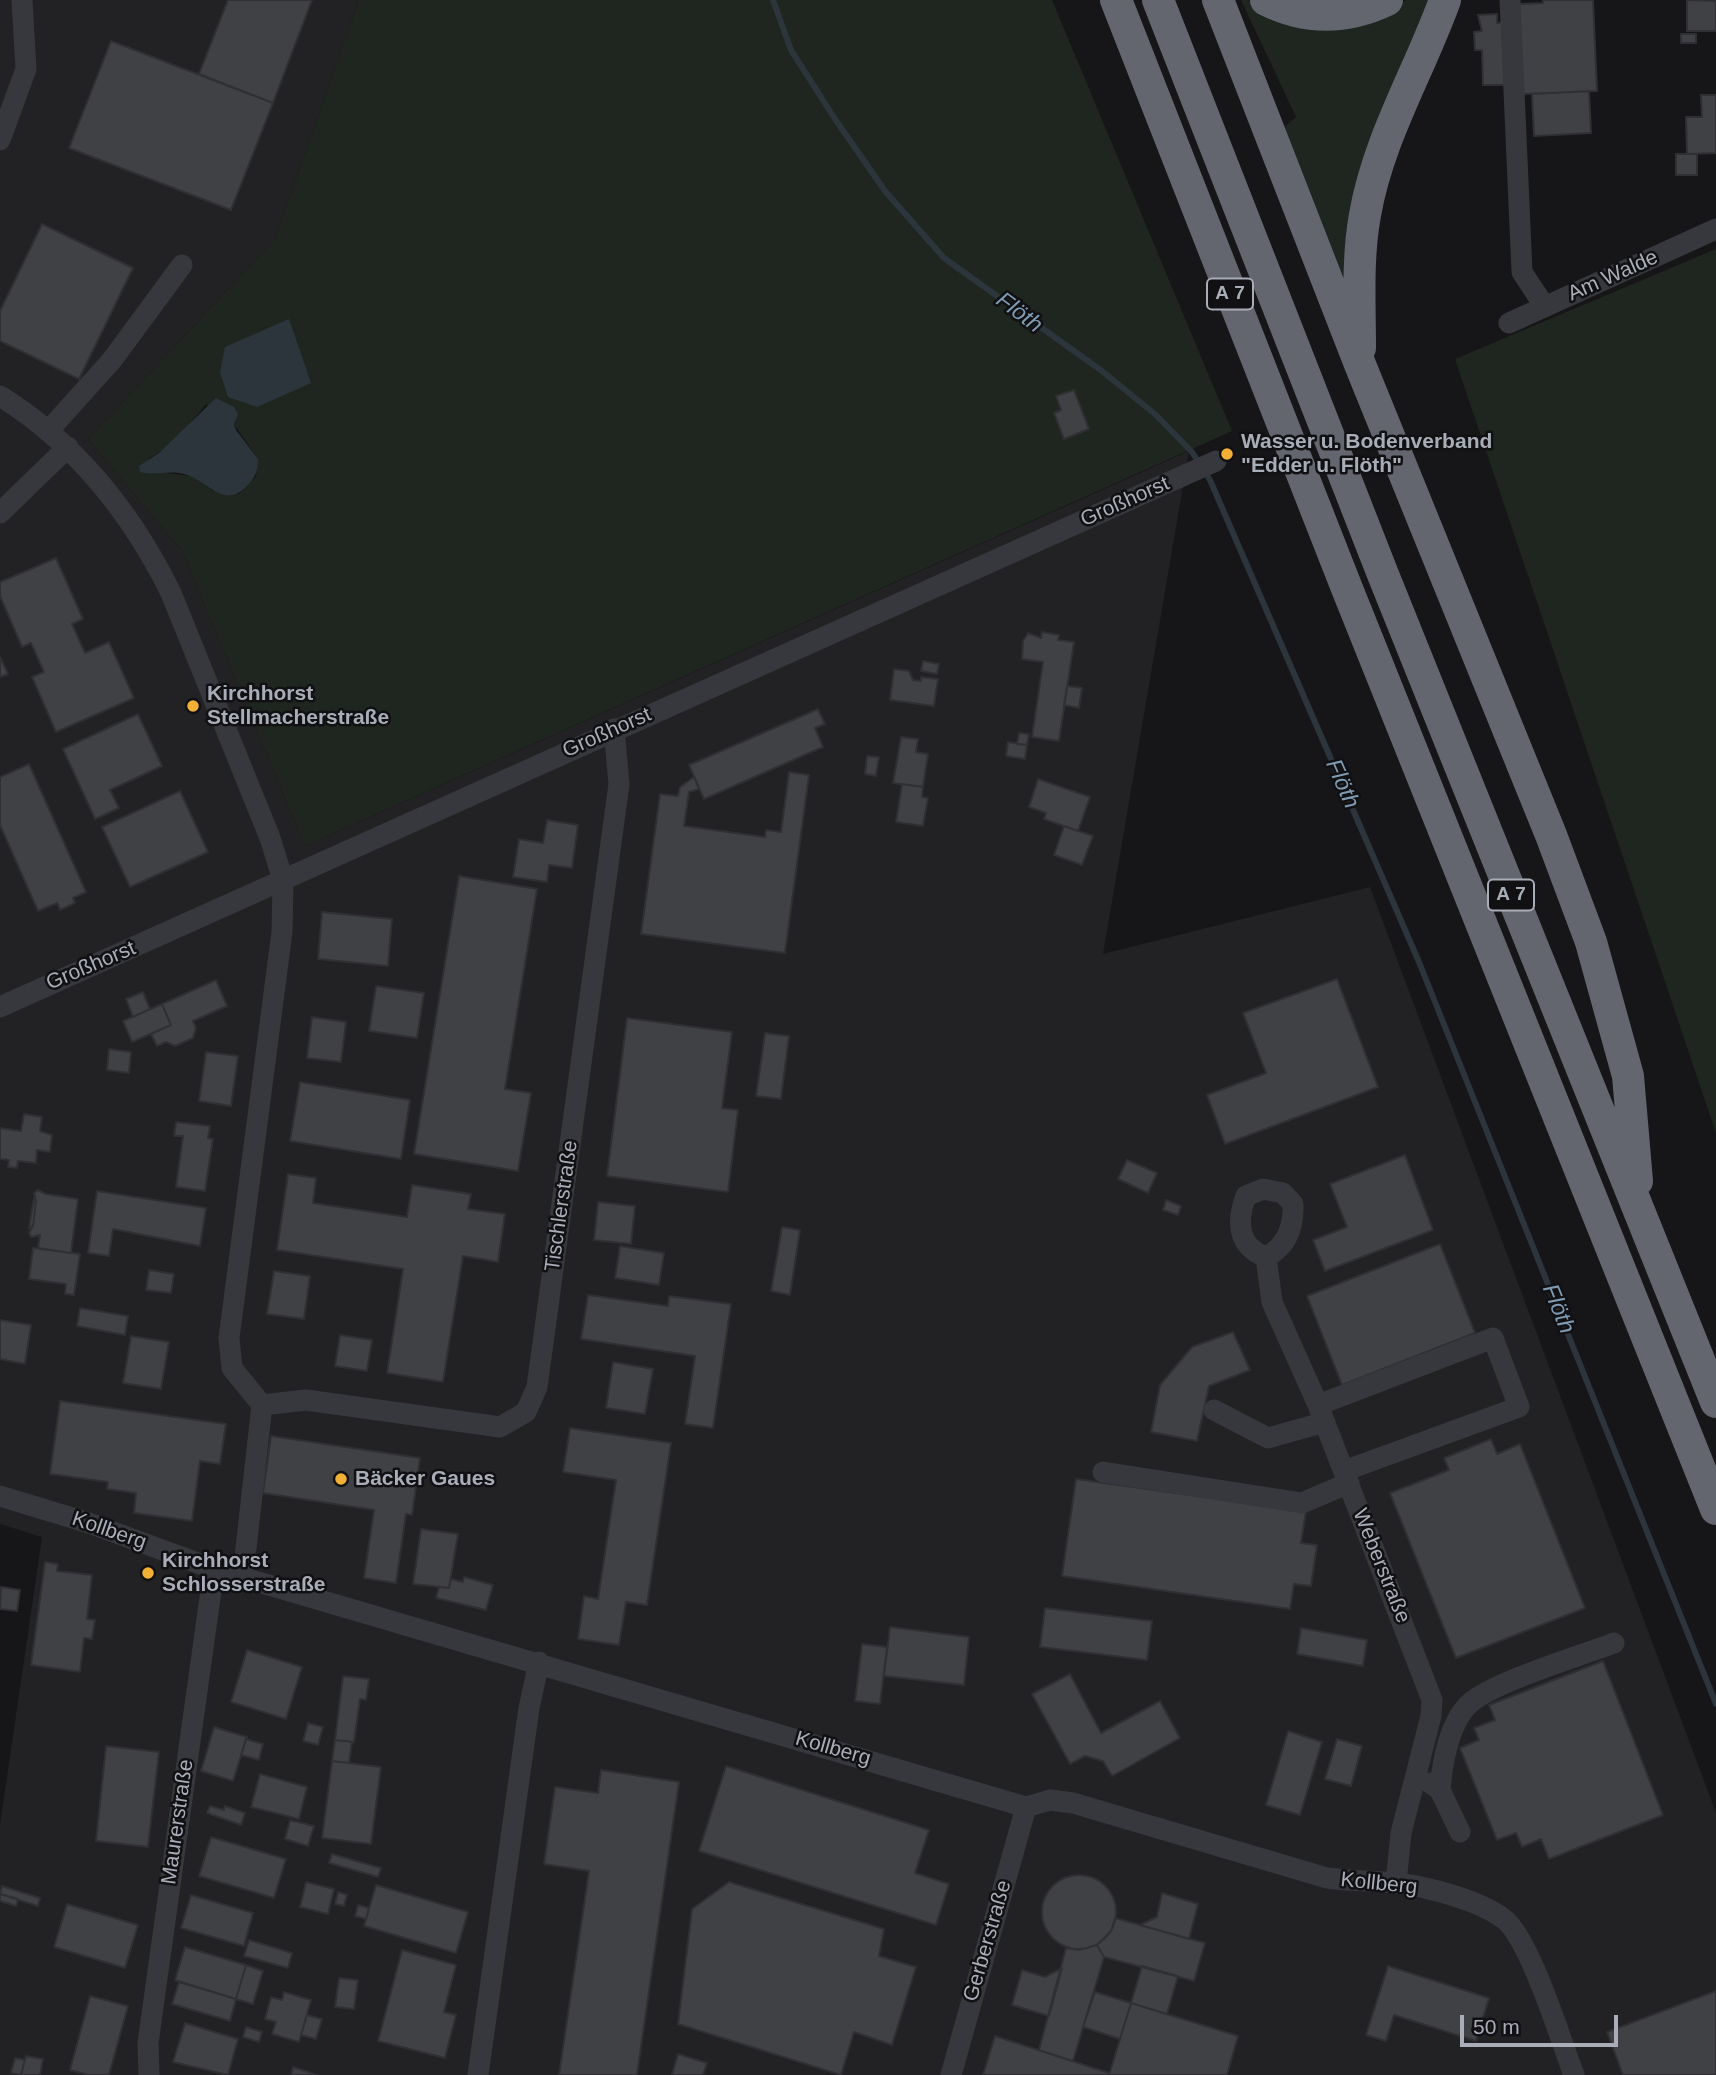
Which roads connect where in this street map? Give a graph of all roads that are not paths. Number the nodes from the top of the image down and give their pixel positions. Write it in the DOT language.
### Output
graph roads {
  1 [pos="22,0"];
  2 [pos="1116,0"];
  3 [pos="1158,0"];
  4 [pos="1218,0"];
  5 [pos="1266,0"];
  6 [pos="1387,0"];
  7 [pos="1445,0"];
  8 [pos="1510,0"];
  9 [pos="0,140"];
  10 [pos="1716,229"];
  11 [pos="183,265"];
  12 [pos="1545,307"];
  13 [pos="1509,323"];
  14 [pos="1361,367"];
  15 [pos="0,396"];
  16 [pos="49,430"];
  17 [pos="68,447"];
  18 [pos="1214,462"];
  19 [pos="0,513"];
  20 [pos="614,729"];
  21 [pos="283,880"];
  22 [pos="0,1007"];
  23 [pos="1641,1217"];
  24 [pos="1266,1257"];
  25 [pos="1716,1402"];
  26 [pos="262,1405"];
  27 [pos="1214,1410"];
  28 [pos="1321,1413"];
  29 [pos="1103,1472"];
  30 [pos="1346,1477"];
  31 [pos="0,1496"];
  32 [pos="1716,1509"];
  33 [pos="214,1569"];
  34 [pos="243,1575"];
  35 [pos="1614,1643"];
  36 [pos="539,1662"];
  37 [pos="1415,1779"];
  38 [pos="1440,1790"];
  39 [pos="1026,1807"];
  40 [pos="1460,1832"];
  41 [pos="1396,1883"];
  42 [pos="149,2075"];
  43 [pos="478,2075"];
  44 [pos="951,2075"];
  45 [pos="1574,2075"];
  1 -- 9 [label="street"];
  2 -- 32 [label="highway, A 7"];
  3 -- 23 [label="highway, A 7"];
  4 -- 14 [label="highway"];
  5 -- 6 [label="highway"];
  7 -- 14 [label="highway"];
  8 -- 12 [label="street"];
  10 -- 12 [label="street, Am Walde"];
  11 -- 16 [label="street"];
  12 -- 13 [label="street, Am Walde"];
  14 -- 23 [label="highway"];
  15 -- 16 [label="street"];
  16 -- 17 [label="street"];
  17 -- 19 [label="street"];
  17 -- 21 [label="street"];
  18 -- 20 [label="street, Großhorst"];
  20 -- 21 [label="street, Großhorst"];
  20 -- 26 [label="street, Tischlerstraße"];
  21 -- 22 [label="street, Großhorst"];
  21 -- 26 [label="street"];
  23 -- 25 [label="highway, A 7"];
  24 -- 28 [label="street, Weberstraße"];
  26 -- 34 [label="street"];
  27 -- 28 [label="street"];
  28 -- 30 [label="street, Weberstraße"];
  28 -- 30 [label="street"];
  29 -- 30 [label="street"];
  30 -- 37 [label="street, Weberstraße"];
  31 -- 33 [label="street, Kollberg"];
  33 -- 34 [label="street, Kollberg"];
  33 -- 42 [label="street, Maurerstraße"];
  34 -- 36 [label="street, Kollberg"];
  35 -- 38 [label="street"];
  36 -- 39 [label="street, Kollberg"];
  36 -- 43 [label="street"];
  37 -- 38 [label="street"];
  37 -- 41 [label="street, Weberstraße"];
  38 -- 40 [label="street"];
  39 -- 41 [label="street, Kollberg"];
  39 -- 44 [label="street, Gerberstraße"];
  41 -- 45 [label="street, Kollberg"];
}
